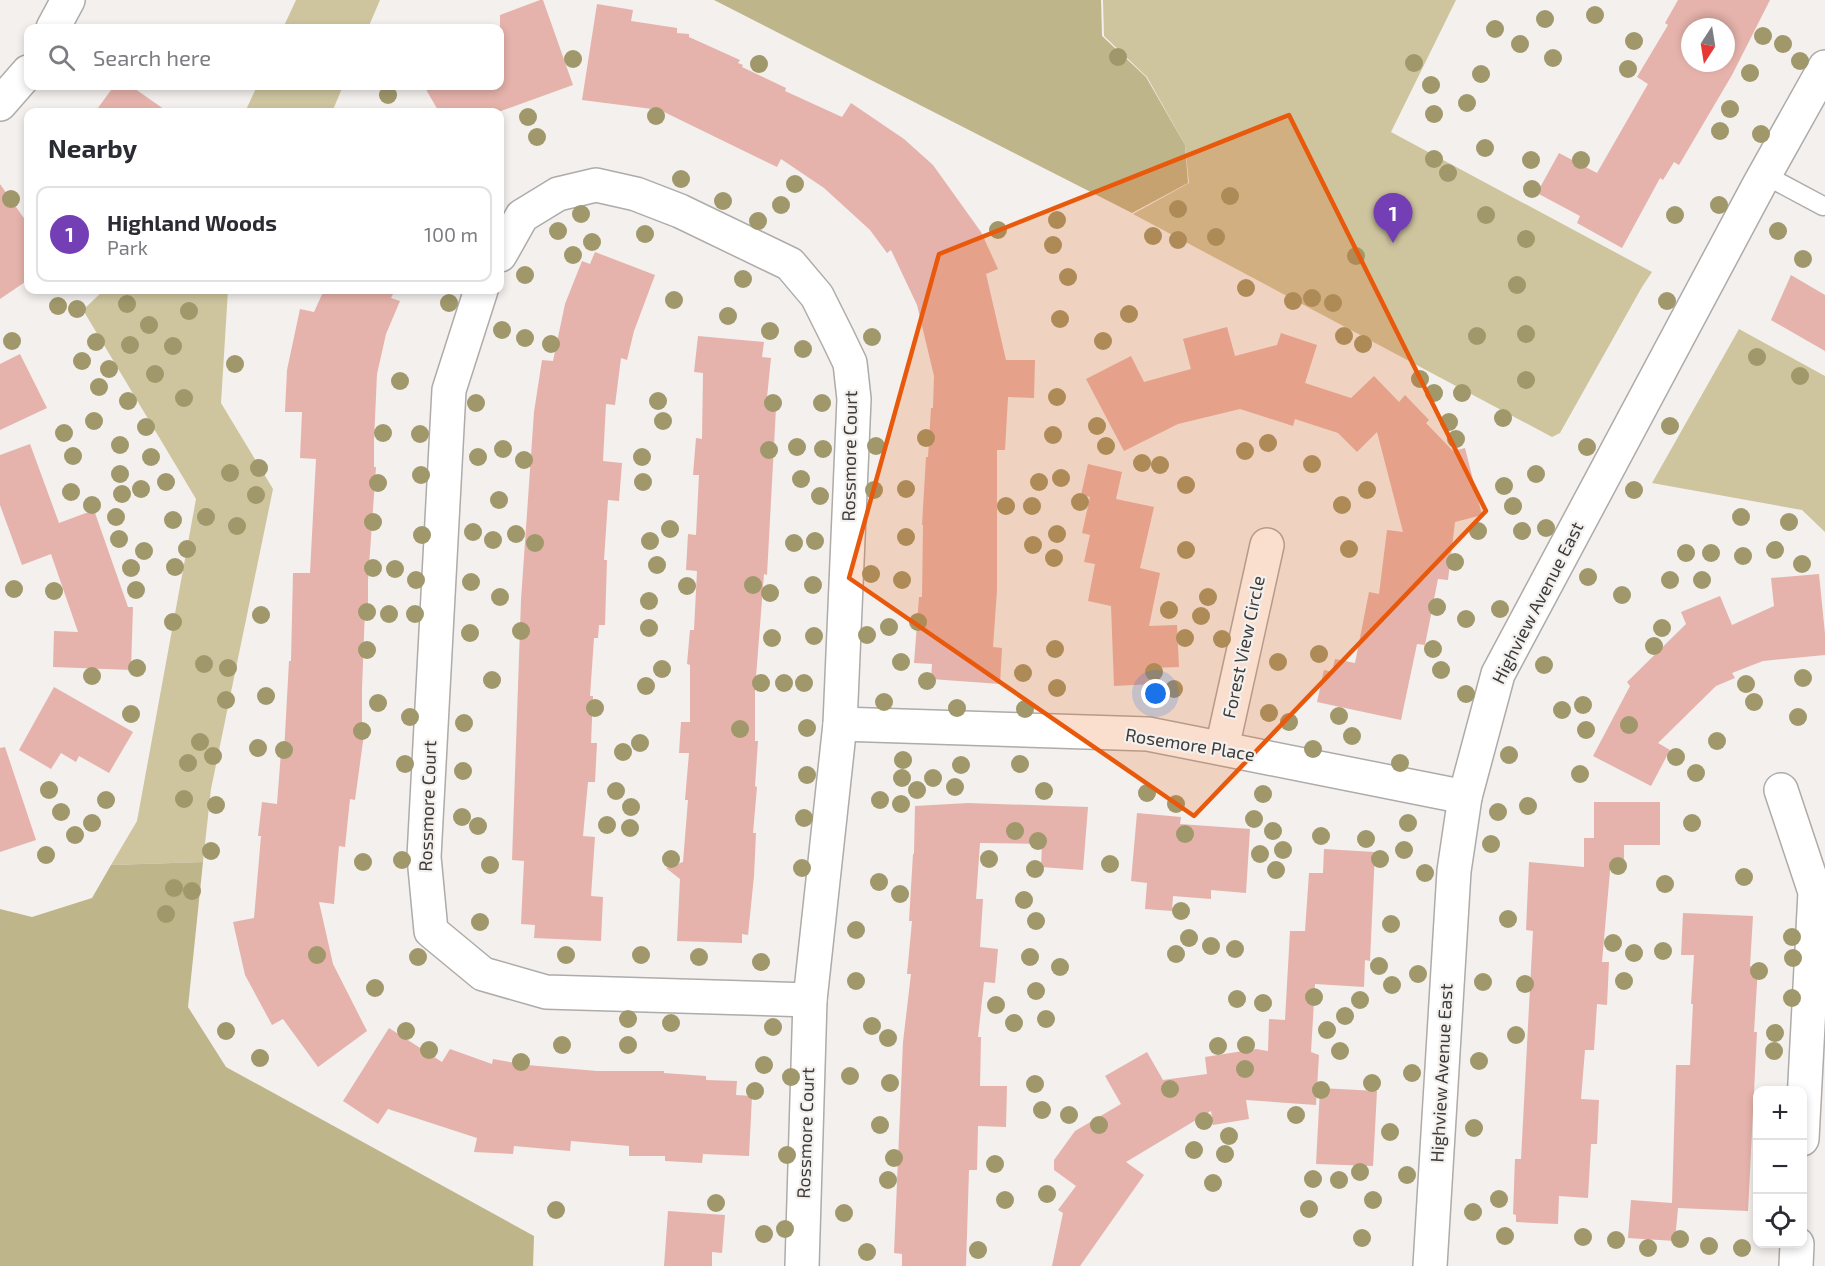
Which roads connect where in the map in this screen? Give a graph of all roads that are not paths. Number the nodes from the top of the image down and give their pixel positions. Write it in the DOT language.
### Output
graph roads {
  1 [pos="68,0"];
  2 [pos="55,24"];
  3 [pos="1825,67"];
  4 [pos="24,77"];
  5 [pos="0,104"];
  6 [pos="1765,175"];
  7 [pos="1823,206"];
  8 [pos="504,248"];
  9 [pos="480,294"];
  10 [pos="1267,545"];
  11 [pos="840,724"];
  12 [pos="1222,748"];
  13 [pos="1781,790"];
  14 [pos="1465,797"];
  15 [pos="810,1000"];
  16 [pos="1806,1086"];
  17 [pos="1797,1248"];
  18 [pos="801,1266"];
  19 [pos="1430,1266"];
  20 [pos="1796,1266"];
  1 -- 2 [label="street"];
  3 -- 6 [label="street, Highview Avenue East"];
  4 -- 5 [label="street"];
  6 -- 7 [label="lane"];
  6 -- 14 [label="street, Highview Avenue East"];
  8 -- 11 [label="street, Rossmore Court"];
  9 -- 15 [label="street, Rossmore Court"];
  10 -- 12 [label="street, Forest View Circle"];
  11 -- 12 [label="street, Rosemore Place"];
  11 -- 15 [label="street, Rossmore Court"];
  12 -- 14 [label="street, Rosemore Place"];
  13 -- 16 [label="street"];
  14 -- 19 [label="street, Highview Avenue East"];
  15 -- 18 [label="street, Rossmore Court"];
  17 -- 20 [label="street"];
}
